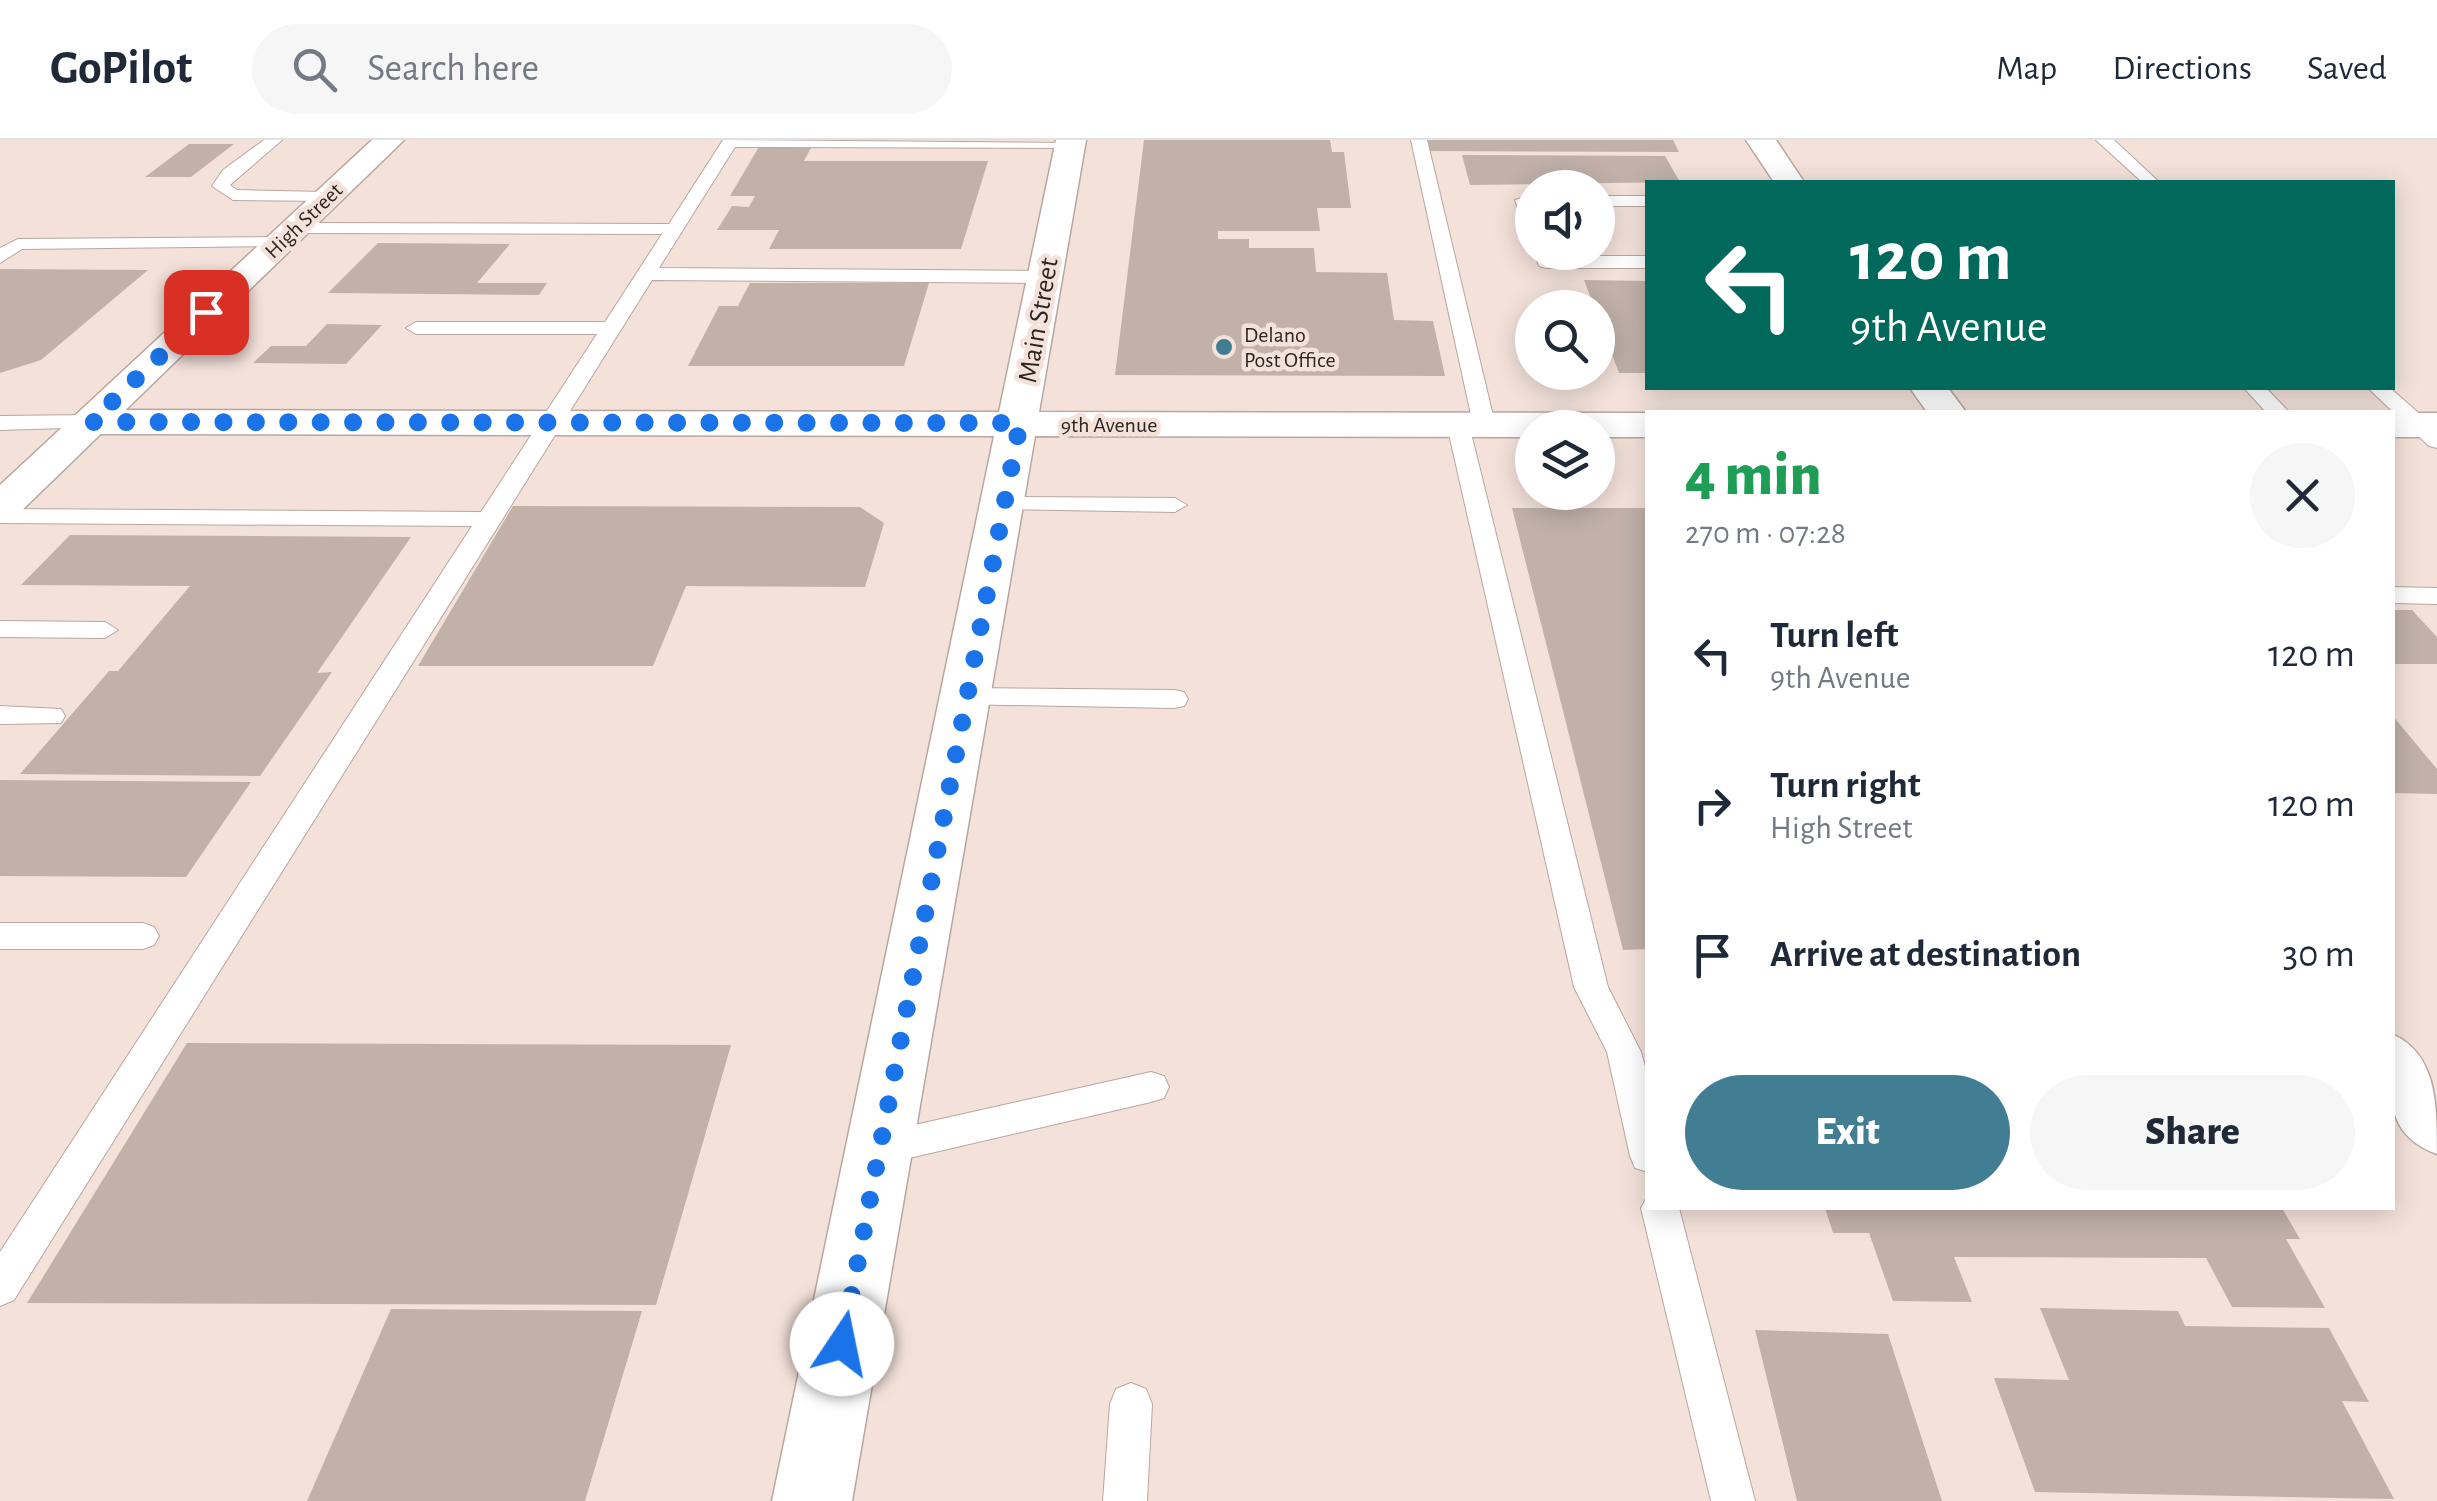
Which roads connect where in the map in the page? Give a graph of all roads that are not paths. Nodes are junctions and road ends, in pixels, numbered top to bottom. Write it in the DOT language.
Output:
graph roads {
  1 [pos="274,140"];
  2 [pos="389,140"];
  3 [pos="1418,140"];
  4 [pos="1760,140"];
  5 [pos="2104,140"];
  6 [pos="730,141"];
  7 [pos="1070,142"];
  8 [pos="1789,180"];
  9 [pos="2149,180"];
  10 [pos="326,197"];
  11 [pos="1615,200"];
  12 [pos="1645,200"];
  13 [pos="673,229"];
  14 [pos="287,235"];
  15 [pos="0,257"];
  16 [pos="1615,262"];
  17 [pos="1645,262"];
  18 [pos="647,274"];
  19 [pos="1044,277"];
  20 [pos="416,328"];
  21 [pos="612,328"];
  22 [pos="2257,390"];
  23 [pos="2380,390"];
  24 [pos="2276,410"];
  25 [pos="91,422"];
  26 [pos="0,423"];
  27 [pos="1020,423"];
  28 [pos="550,424"];
  29 [pos="1471,424"];
  30 [pos="1645,425"];
  31 [pos="2422,429"];
  32 [pos="1004,504"];
  33 [pos="1176,505"];
  34 [pos="0,508"];
  35 [pos="0,516"];
  36 [pos="490,519"];
  37 [pos="2395,571"];
  38 [pos="2416,595"];
  39 [pos="0,630"];
  40 [pos="105,630"];
  41 [pos="966,697"];
  42 [pos="1174,699"];
  43 [pos="0,715"];
  44 [pos="51,716"];
  45 [pos="0,936"];
  46 [pos="143,936"];
  47 [pos="2395,1064"];
  48 [pos="1151,1087"];
  49 [pos="2437,1125"];
  50 [pos="1645,1143"];
  51 [pos="878,1149"];
  52 [pos="1660,1210"];
  53 [pos="0,1287"];
  54 [pos="1132,1404"];
  55 [pos="812,1501"];
  56 [pos="1124,1501"];
  57 [pos="1732,1501"];
  1 -- 10 [label="lane"];
  2 -- 10 [label="street, High Street"];
  3 -- 29 [label="lane"];
  4 -- 8 [label="street"];
  5 -- 9 [label="lane"];
  6 -- 7 [label="lane"];
  6 -- 13 [label="lane"];
  7 -- 19 [label="street, Main Street"];
  10 -- 14 [label="street, High Street"];
  11 -- 12 [label="lane"];
  13 -- 14 [label="lane"];
  13 -- 18 [label="lane"];
  14 -- 15 [label="lane"];
  14 -- 25 [label="street, High Street"];
  16 -- 17 [label="lane"];
  18 -- 19 [label="lane"];
  18 -- 21 [label="lane"];
  19 -- 27 [label="street, Main Street"];
  20 -- 21 [label="lane"];
  21 -- 28 [label="lane"];
  22 -- 24 [label="lane"];
  23 -- 31 [label="lane"];
  25 -- 26 [label="lane"];
  25 -- 28 [label="street, 9th Avenue"];
  25 -- 34 [label="street, High Street"];
  27 -- 28 [label="street, 9th Avenue"];
  27 -- 29 [label="street, 9th Avenue"];
  27 -- 32 [label="street, Main Street"];
  28 -- 36 [label="lane"];
  29 -- 30 [label="street, 9th Avenue"];
  29 -- 50 [label="lane"];
  32 -- 33 [label="lane"];
  32 -- 41 [label="street, Main Street"];
  35 -- 36 [label="lane"];
  36 -- 53 [label="lane"];
  37 -- 38 [label="lane"];
  39 -- 40 [label="lane"];
  41 -- 42 [label="lane"];
  41 -- 51 [label="street, Main Street"];
  43 -- 44 [label="lane"];
  45 -- 46 [label="lane"];
  47 -- 49 [label="street"];
  48 -- 51 [label="lane"];
  51 -- 55 [label="street, Main Street"];
  52 -- 57 [label="lane"];
  54 -- 56 [label="lane"];
}
